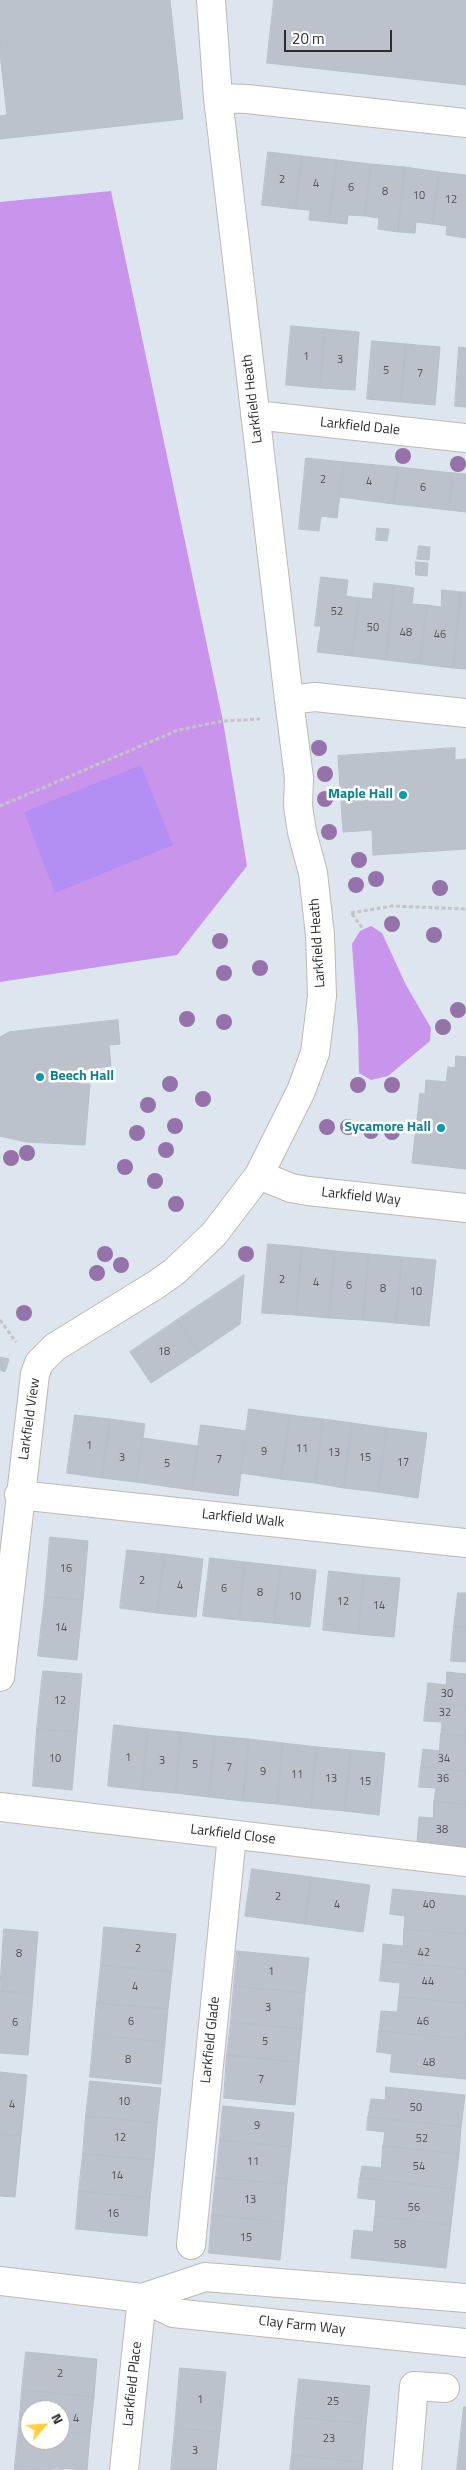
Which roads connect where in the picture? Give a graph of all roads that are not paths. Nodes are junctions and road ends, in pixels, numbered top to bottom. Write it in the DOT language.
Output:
graph roads {
  1 [pos="211,0"];
  2 [pos="218,98"];
  3 [pos="466,123"];
  4 [pos="255,415"];
  5 [pos="466,438"];
  6 [pos="289,700"];
  7 [pos="466,712"];
  8 [pos="259,1175"];
  9 [pos="466,1208"];
  10 [pos="20,1495"];
  11 [pos="466,1543"];
  12 [pos="0,1677"];
  13 [pos="0,1807"];
  14 [pos="232,1835"];
  15 [pos="466,1862"];
  16 [pos="191,2245"];
  17 [pos="0,2281"];
  18 [pos="142,2298"];
  19 [pos="466,2298"];
  20 [pos="466,2343"];
  21 [pos="445,2388"];
  22 [pos="124,2470"];
  23 [pos="407,2470"];
  1 -- 2 [label="street, Larkfield Heath"];
  2 -- 3 [label="street"];
  2 -- 4 [label="street, Larkfield Heath"];
  4 -- 5 [label="street, Larkfield Dale"];
  4 -- 6 [label="street, Larkfield Heath"];
  6 -- 7 [label="street"];
  6 -- 8 [label="street, Larkfield Heath"];
  8 -- 9 [label="street, Larkfield Way"];
  8 -- 10 [label="street, Larkfield View"];
  10 -- 11 [label="street, Larkfield Walk"];
  10 -- 12 [label="street, Larkfield View"];
  13 -- 14 [label="street, Larkfield Close"];
  14 -- 15 [label="street, Larkfield Close"];
  14 -- 16 [label="street, Larkfield Glade"];
  17 -- 18 [label="street, Clay Farm Way"];
  18 -- 19 [label="street, Clay Farm Way"];
  18 -- 20 [label="street, Clay Farm Way"];
  18 -- 22 [label="street, Larkfield Place"];
  21 -- 23 [label="street"];
}
